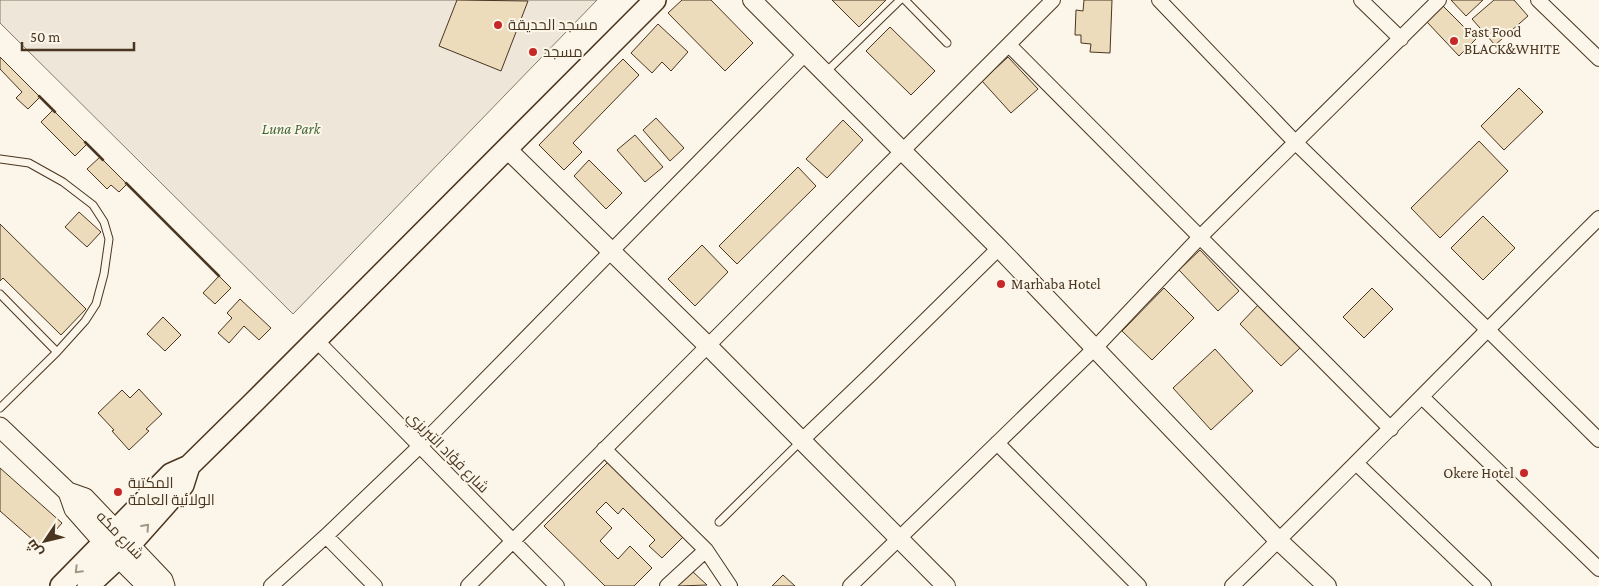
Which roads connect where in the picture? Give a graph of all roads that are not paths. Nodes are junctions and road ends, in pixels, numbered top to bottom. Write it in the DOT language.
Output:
graph roads {
  1 [pos="656,0"];
  2 [pos="752,0"];
  3 [pos="900,0"];
  4 [pos="905,0"];
  5 [pos="1053,0"];
  6 [pos="1159,0"];
  7 [pos="1361,0"];
  8 [pos="1438,0"];
  9 [pos="1538,0"];
  10 [pos="1401,39"];
  11 [pos="947,43"];
  12 [pos="1009,45"];
  13 [pos="806,53"];
  14 [pos="1599,59"];
  15 [pos="825,73"];
  16 [pos="1296,142"];
  17 [pos="507,149"];
  18 [pos="904,151"];
  19 [pos="0,159"];
  20 [pos="1599,218"];
  21 [pos="1200,237"];
  22 [pos="999,248"];
  23 [pos="612,252"];
  24 [pos="0,294"];
  25 [pos="1487,329"];
  26 [pos="316,340"];
  27 [pos="708,346"];
  28 [pos="1095,348"];
  29 [pos="57,352"];
  30 [pos="1422,397"];
  31 [pos="0,408"];
  32 [pos="0,426"];
  33 [pos="1391,428"];
  34 [pos="1599,440"];
  35 [pos="801,441"];
  36 [pos="997,443"];
  37 [pos="420,446"];
  38 [pos="604,449"];
  39 [pos="1356,463"];
  40 [pos="718,522"];
  41 [pos="326,536"];
  42 [pos="899,539"];
  43 [pos="513,541"];
  44 [pos="1279,541"];
  45 [pos="117,544"];
  46 [pos="706,550"];
  47 [pos="1599,569"];
  48 [pos="61,586"];
  49 [pos="88,586"];
  50 [pos="147,586"];
  51 [pos="165,586"];
  52 [pos="271,586"];
  53 [pos="375,586"];
  54 [pos="468,586"];
  55 [pos="556,586"];
  56 [pos="667,586"];
  57 [pos="730,586"];
  58 [pos="850,586"];
  59 [pos="946,586"];
  60 [pos="1139,586"];
  61 [pos="1232,586"];
  62 [pos="1327,586"];
  63 [pos="1484,586"];
  1 -- 17 [label="main road"];
  2 -- 13 [label="street"];
  3 -- 15 [label="lane"];
  4 -- 11 [label="lane"];
  5 -- 12 [label="street"];
  6 -- 16 [label="street"];
  7 -- 10 [label="street"];
  8 -- 10 [label="street"];
  9 -- 14 [label="street"];
  10 -- 16 [label="street"];
  12 -- 18 [label="street"];
  12 -- 21 [label="street"];
  13 -- 15 [label="street"];
  13 -- 23 [label="street"];
  15 -- 18 [label="street"];
  16 -- 21 [label="street"];
  16 -- 25 [label="street"];
  17 -- 23 [label="street"];
  17 -- 26 [label="main road"];
  18 -- 22 [label="street"];
  18 -- 27 [label="street"];
  19 -- 29 [label="lane"];
  20 -- 25 [label="street"];
  21 -- 28 [label="street"];
  21 -- 33 [label="street"];
  22 -- 28 [label="street"];
  22 -- 35 [label="street"];
  23 -- 27 [label="street"];
  23 -- 37 [label="street"];
  24 -- 29 [label="lane"];
  25 -- 30 [label="street"];
  25 -- 34 [label="street"];
  26 -- 37 [label="street, شارع فؤاد التبريزي"];
  26 -- 45 [label="main road"];
  27 -- 35 [label="street"];
  27 -- 38 [label="street"];
  28 -- 36 [label="street"];
  28 -- 44 [label="street"];
  29 -- 31 [label="lane"];
  30 -- 33 [label="street"];
  30 -- 47 [label="street"];
  32 -- 45 [label="main road, شارع مكه"];
  33 -- 39 [label="street"];
  35 -- 40 [label="lane"];
  35 -- 42 [label="street"];
  36 -- 42 [label="street"];
  36 -- 60 [label="street"];
  37 -- 41 [label="street"];
  37 -- 43 [label="street, شارع فؤاد التبريزي"];
  38 -- 43 [label="street"];
  38 -- 46 [label="street"];
  39 -- 44 [label="street"];
  39 -- 63 [label="street"];
  41 -- 52 [label="street"];
  41 -- 53 [label="street"];
  42 -- 58 [label="street"];
  42 -- 59 [label="street"];
  43 -- 54 [label="street"];
  43 -- 55 [label="street, شارع فؤاد التبريزي"];
  44 -- 61 [label="street"];
  44 -- 62 [label="street"];
  45 -- 48 [label="main road, one-way"];
  45 -- 49 [label="main road"];
  45 -- 50 [label="main road, شارع مكه"];
  45 -- 51 [label="main road, شارع مكه"];
  46 -- 56 [label="street"];
  46 -- 57 [label="street"];
}
